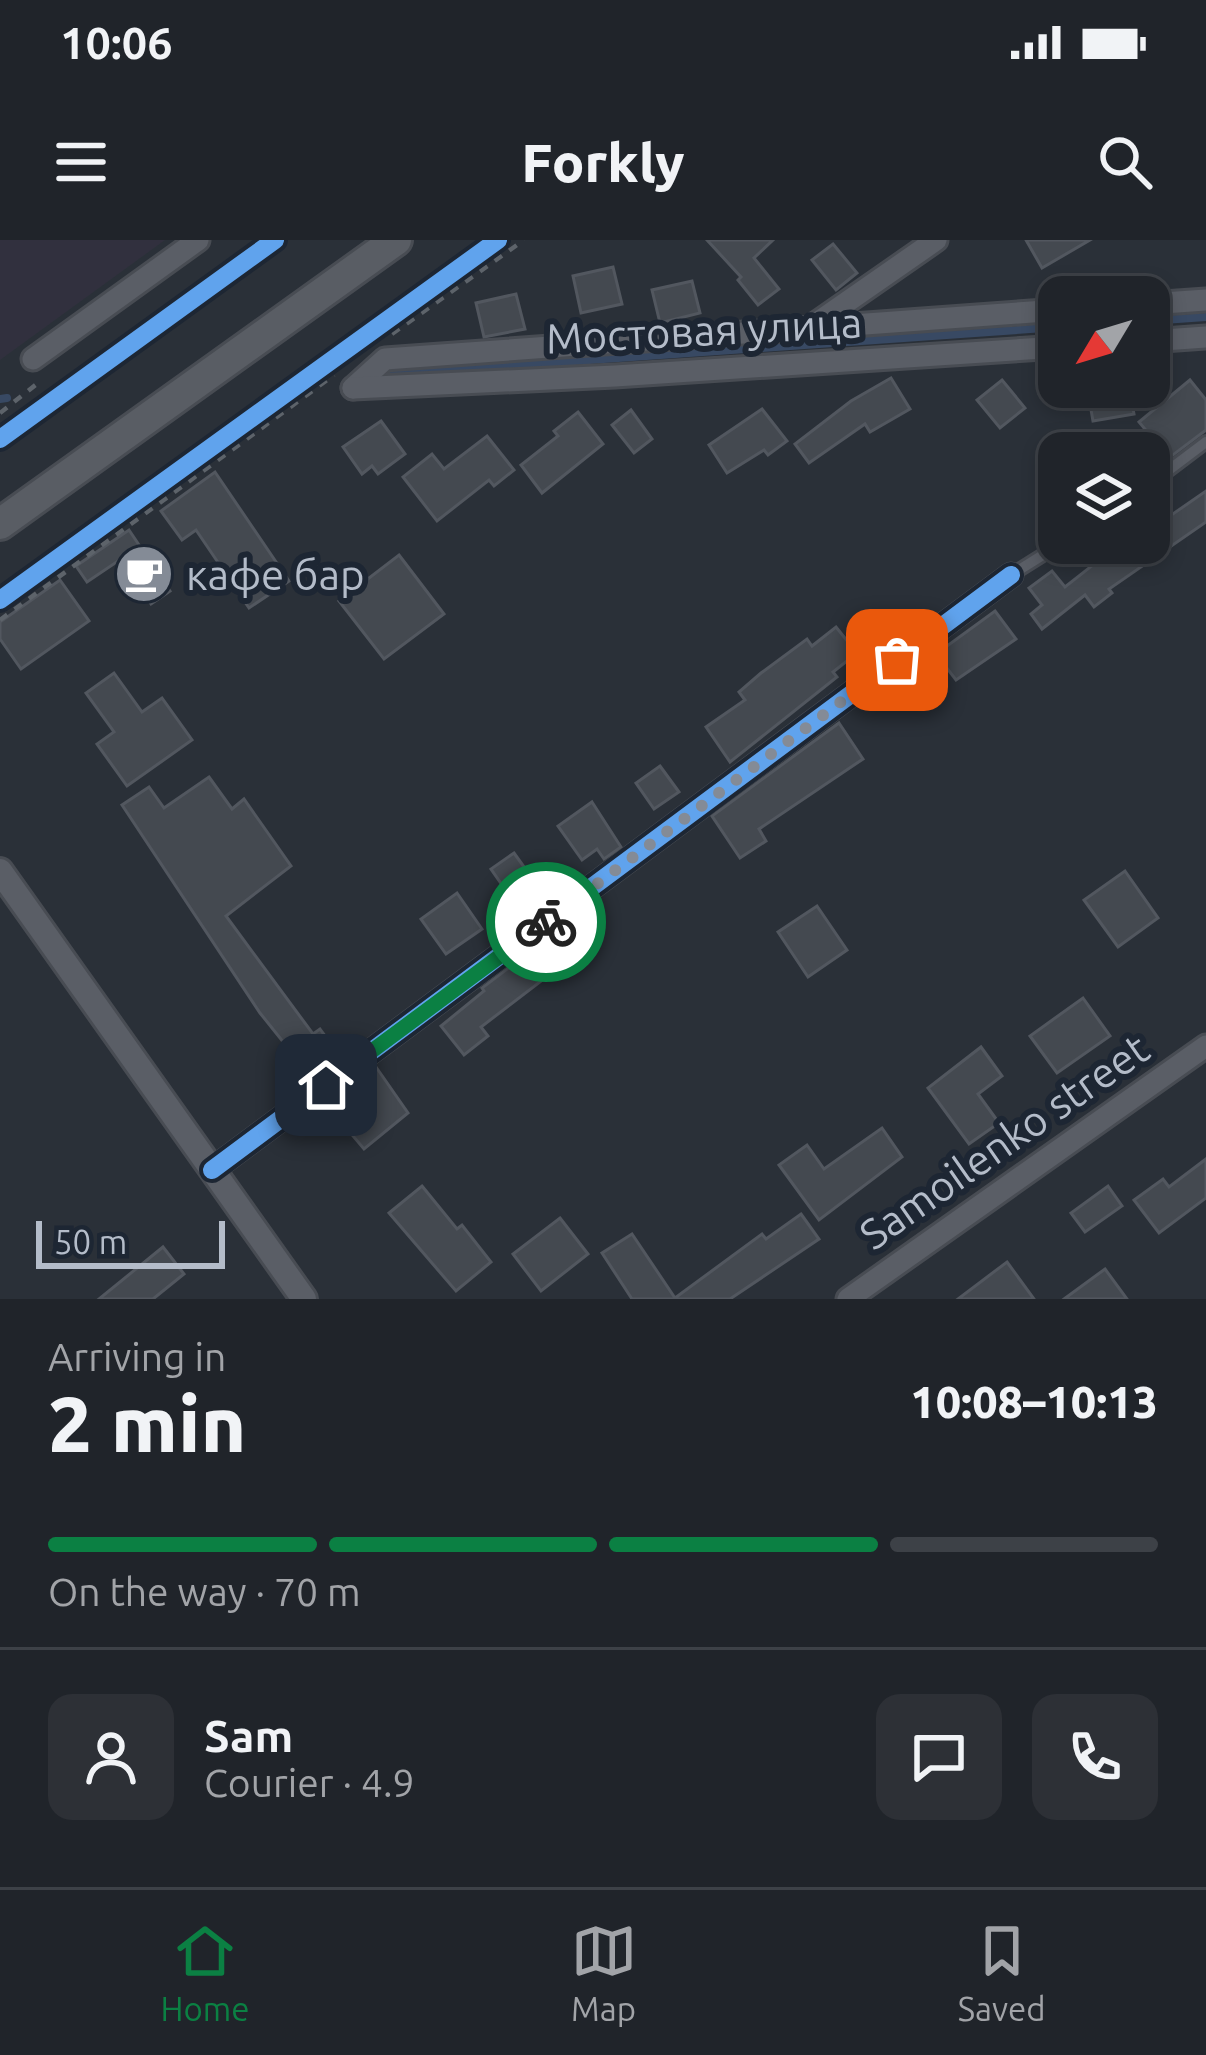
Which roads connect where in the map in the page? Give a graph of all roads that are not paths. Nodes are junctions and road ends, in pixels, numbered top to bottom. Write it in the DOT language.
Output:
graph roads {
  1 [pos="198,240"];
  2 [pos="396,240"];
  3 [pos="936,240"];
  4 [pos="1206,300"];
  5 [pos="1170,303"];
  6 [pos="1038,311"];
  7 [pos="810,327"];
  8 [pos="1206,337"];
  9 [pos="1170,340"];
  10 [pos="1038,348"];
  11 [pos="33,359"];
  12 [pos="1206,442"];
  13 [pos="1170,469"];
  14 [pos="2,520"];
  15 [pos="1038,558"];
  16 [pos="1011,574"];
  17 [pos="0,871"];
  18 [pos="1206,1046"];
  19 [pos="212,1170"];
  20 [pos="304,1299"];
  21 [pos="848,1299"];
  1 -- 11 [label="street"];
  2 -- 14 [label="main road"];
  3 -- 7 [label="street"];
  4 -- 5 [label="street"];
  6 -- 7 [label="street"];
  7 -- 10 [label="street, Мостовая улица"];
  8 -- 9 [label="street"];
  12 -- 13 [label="lane"];
  15 -- 16 [label="lane"];
  16 -- 19 [label="street"];
  17 -- 19 [label="street"];
  18 -- 21 [label="street, Samoilenko street"];
  19 -- 20 [label="street"];
}
